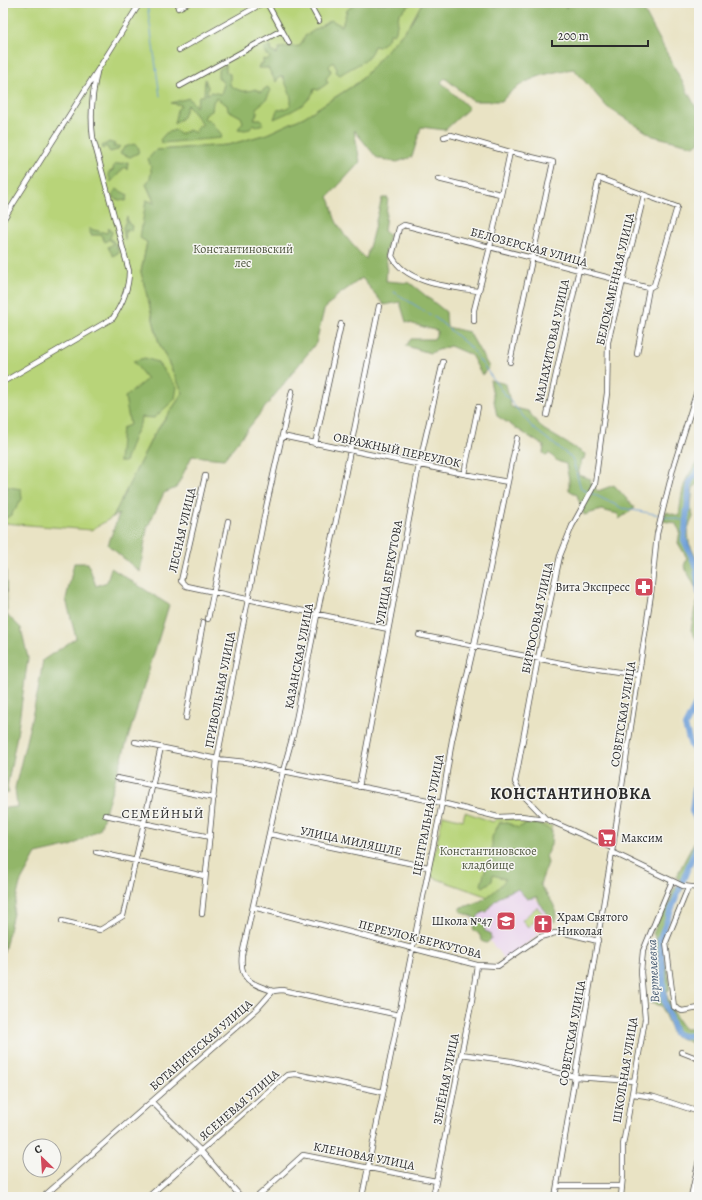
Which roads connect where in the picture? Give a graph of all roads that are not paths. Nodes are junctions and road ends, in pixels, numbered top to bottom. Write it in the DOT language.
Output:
graph roads {
  1 [pos="140,3"];
  2 [pos="188,3"];
  3 [pos="263,3"];
  4 [pos="267,3"];
  5 [pos="309,3"];
  6 [pos="178,8"];
  7 [pos="319,21"];
  8 [pos="282,30"];
  9 [pos="289,42"];
  10 [pos="179,50"];
  11 [pos="97,72"];
  12 [pos="180,86"];
  13 [pos="444,137"];
  14 [pos="510,152"];
  15 [pos="438,180"];
  16 [pos="500,194"];
  17 [pos="644,195"];
  18 [pos="3,220"];
  19 [pos="490,247"];
  20 [pos="533,259"];
  21 [pos="578,270"];
  22 [pos="623,282"];
  23 [pos="649,288"];
  24 [pos="479,291"];
  25 [pos="379,306"];
  26 [pos="474,321"];
  27 [pos="341,324"];
  28 [pos="637,354"];
  29 [pos="699,354"];
  30 [pos="443,362"];
  31 [pos="510,362"];
  32 [pos="3,382"];
  33 [pos="292,391"];
  34 [pos="607,393"];
  35 [pos="478,407"];
  36 [pos="547,415"];
  37 [pos="282,436"];
  38 [pos="517,438"];
  39 [pos="315,444"];
  40 [pos="350,450"];
  41 [pos="418,465"];
  42 [pos="464,474"];
  43 [pos="205,476"];
  44 [pos="508,482"];
  45 [pos="228,520"];
  46 [pos="214,592"];
  47 [pos="249,599"];
  48 [pos="318,614"];
  49 [pos="208,619"];
  50 [pos="203,622"];
  51 [pos="388,629"];
  52 [pos="419,635"];
  53 [pos="474,645"];
  54 [pos="538,658"];
  55 [pos="639,675"];
  56 [pos="186,718"];
  57 [pos="135,742"];
  58 [pos="161,747"];
  59 [pos="217,758"];
  60 [pos="283,772"];
  61 [pos="116,778"];
  62 [pos="151,784"];
  63 [pos="358,787"];
  64 [pos="214,798"];
  65 [pos="442,803"];
  66 [pos="105,815"];
  67 [pos="546,819"];
  68 [pos="143,822"];
  69 [pos="269,834"];
  70 [pos="210,837"];
  71 [pos="612,850"];
  72 [pos="96,852"];
  73 [pos="135,860"];
  74 [pos="428,867"];
  75 [pos="204,876"];
  76 [pos="672,881"];
  77 [pos="688,888"];
  78 [pos="699,888"];
  79 [pos="253,907"];
  80 [pos="202,914"];
  81 [pos="62,921"];
  82 [pos="598,941"];
  83 [pos="411,948"];
  84 [pos="477,965"];
  85 [pos="273,991"];
  86 [pos="699,1008"];
  87 [pos="398,1015"];
  88 [pos="681,1052"];
  89 [pos="461,1054"];
  90 [pos="699,1059"];
  91 [pos="575,1077"];
  92 [pos="634,1081"];
  93 [pos="383,1092"];
  94 [pos="633,1094"];
  95 [pos="152,1102"];
  96 [pos="699,1112"];
  97 [pos="201,1151"];
  98 [pos="699,1160"];
  99 [pos="368,1167"];
  100 [pos="436,1181"];
  101 [pos="557,1186"];
  102 [pos="622,1186"];
  103 [pos="43,1197"];
  104 [pos="148,1197"];
  105 [pos="241,1197"];
  106 [pos="256,1197"];
  107 [pos="362,1197"];
  108 [pos="433,1197"];
  109 [pos="555,1197"];
  110 [pos="621,1197"];
  111 [pos="691,1197"];
  1 -- 11 [label="street"];
  2 -- 6 [label="street"];
  3 -- 10 [label="street"];
  4 -- 8 [label="street"];
  5 -- 7 [label="street"];
  8 -- 9 [label="street"];
  8 -- 12 [label="street"];
  11 -- 18 [label="street"];
  11 -- 32 [label="street"];
  13 -- 14 [label="street"];
  14 -- 16 [label="street"];
  14 -- 20 [label="street"];
  15 -- 16 [label="street"];
  16 -- 19 [label="street"];
  17 -- 21 [label="street, МАЛАХИТОВАЯ УЛИЦА"];
  17 -- 22 [label="street, БЕЛОКАМЕННАЯ УЛИЦА"];
  17 -- 23 [label="street"];
  19 -- 20 [label="street, БЕЛОЗЕРСКАЯ УЛИЦА"];
  19 -- 24 [label="street"];
  19 -- 24 [label="street, БЕЛОЗЕРСКАЯ УЛИЦА"];
  20 -- 21 [label="street, БЕЛОЗЕРСКАЯ УЛИЦА"];
  20 -- 31 [label="street"];
  21 -- 22 [label="street, БЕЛОЗЕРСКАЯ УЛИЦА"];
  21 -- 36 [label="street, МАЛАХИТОВАЯ УЛИЦА"];
  22 -- 23 [label="street, БЕЛОЗЕРСКАЯ УЛИЦА"];
  22 -- 34 [label="street, БЕЛОКАМЕННАЯ УЛИЦА"];
  23 -- 28 [label="street"];
  24 -- 26 [label="street"];
  25 -- 40 [label="street, КАЗАНСКАЯ УЛИЦА"];
  27 -- 39 [label="street"];
  29 -- 55 [label="street, СОВЕТСКАЯ УЛИЦА"];
  30 -- 41 [label="street, УЛИЦА БЕРКУТОВА"];
  33 -- 37 [label="street, ПРИВОЛЬНАЯ УЛИЦА"];
  34 -- 54 [label="street, БИРЮСОВАЯ УЛИЦА"];
  35 -- 42 [label="street"];
  37 -- 39 [label="street, ОВРАЖНЫЙ ПЕРЕУЛОК"];
  37 -- 47 [label="street, ПРИВОЛЬНАЯ УЛИЦА"];
  38 -- 44 [label="street, ЦЕНТРАЛЬНАЯ УЛИЦА"];
  39 -- 40 [label="street, ОВРАЖНЫЙ ПЕРЕУЛОК"];
  40 -- 41 [label="street, ОВРАЖНЫЙ ПЕРЕУЛОК"];
  40 -- 48 [label="street, КАЗАНСКАЯ УЛИЦА"];
  41 -- 42 [label="street, ОВРАЖНЫЙ ПЕРЕУЛОК"];
  41 -- 51 [label="street, УЛИЦА БЕРКУТОВА"];
  42 -- 44 [label="street, ОВРАЖНЫЙ ПЕРЕУЛОК"];
  43 -- 46 [label="street, ЛЕСНАЯ УЛИЦА"];
  44 -- 53 [label="street, ЦЕНТРАЛЬНАЯ УЛИЦА"];
  45 -- 46 [label="street"];
  46 -- 47 [label="street"];
  46 -- 49 [label="street"];
  47 -- 48 [label="street"];
  47 -- 59 [label="street, ПРИВОЛЬНАЯ УЛИЦА"];
  48 -- 51 [label="street"];
  48 -- 60 [label="street, КАЗАНСКАЯ УЛИЦА"];
  50 -- 56 [label="street"];
  51 -- 63 [label="street, УЛИЦА БЕРКУТОВА"];
  52 -- 53 [label="street"];
  53 -- 54 [label="street"];
  53 -- 65 [label="street, ЦЕНТРАЛЬНАЯ УЛИЦА"];
  54 -- 55 [label="street"];
  54 -- 67 [label="street, БИРЮСОВАЯ УЛИЦА"];
  55 -- 71 [label="street, СОВЕТСКАЯ УЛИЦА"];
  57 -- 58 [label="street"];
  58 -- 59 [label="street"];
  58 -- 62 [label="street"];
  59 -- 60 [label="street, ПРИВОЛЬНАЯ УЛИЦА"];
  59 -- 64 [label="street"];
  60 -- 63 [label="street, ПРИВОЛЬНАЯ УЛИЦА"];
  60 -- 69 [label="street, КАЗАНСКАЯ УЛИЦА"];
  61 -- 62 [label="street"];
  62 -- 64 [label="street"];
  62 -- 68 [label="street"];
  63 -- 65 [label="street, ПРИВОЛЬНАЯ УЛИЦА"];
  64 -- 70 [label="street"];
  65 -- 67 [label="street, ПРИВОЛЬНАЯ УЛИЦА"];
  65 -- 74 [label="street, ЦЕНТРАЛЬНАЯ УЛИЦА"];
  66 -- 68 [label="street"];
  67 -- 71 [label="street"];
  68 -- 70 [label="street"];
  68 -- 73 [label="street"];
  69 -- 74 [label="street, УЛИЦА МИЛЯШЛЕ"];
  69 -- 79 [label="street, КАЗАНСКАЯ УЛИЦА"];
  70 -- 75 [label="street"];
  71 -- 76 [label="street"];
  71 -- 82 [label="street, СОВЕТСКАЯ УЛИЦА"];
  72 -- 73 [label="street"];
  73 -- 75 [label="street"];
  73 -- 81 [label="street"];
  74 -- 83 [label="street, ЦЕНТРАЛЬНАЯ УЛИЦА"];
  75 -- 80 [label="street"];
  76 -- 77 [label="street"];
  76 -- 92 [label="street, ШКОЛЬНАЯ УЛИЦА"];
  77 -- 78 [label="street"];
  77 -- 86 [label="street"];
  79 -- 83 [label="street, ПЕРЕУЛОК БЕРКУТОВА"];
  79 -- 85 [label="street, КАЗАНСКАЯ УЛИЦА"];
  82 -- 84 [label="street, ПЕРЕУЛОК БЕРКУТОВА"];
  82 -- 91 [label="street, СОВЕТСКАЯ УЛИЦА"];
  83 -- 84 [label="street, ПЕРЕУЛОК БЕРКУТОВА"];
  83 -- 87 [label="street, ЦЕНТРАЛЬНАЯ УЛИЦА"];
  84 -- 89 [label="street, ЗЕЛЁНАЯ УЛИЦА"];
  85 -- 87 [label="street"];
  85 -- 95 [label="street, БОТАНИЧЕСКАЯ УЛИЦА"];
  87 -- 93 [label="street, ЦЕНТРАЛЬНАЯ УЛИЦА"];
  88 -- 90 [label="street"];
  89 -- 91 [label="street"];
  89 -- 100 [label="street, ЗЕЛЁНАЯ УЛИЦА"];
  91 -- 92 [label="street"];
  91 -- 101 [label="street, СОВЕТСКАЯ УЛИЦА"];
  92 -- 94 [label="street, ШКОЛЬНАЯ УЛИЦА"];
  93 -- 97 [label="street, ЯСЕНЕВАЯ УЛИЦА"];
  93 -- 99 [label="street, ЦЕНТРАЛЬНАЯ УЛИЦА"];
  94 -- 96 [label="street"];
  94 -- 102 [label="street, ШКОЛЬНАЯ УЛИЦА"];
  95 -- 97 [label="street"];
  95 -- 103 [label="street, БОТАНИЧЕСКАЯ УЛИЦА"];
  97 -- 104 [label="street, ЯСЕНЕВАЯ УЛИЦА"];
  97 -- 105 [label="street"];
  98 -- 111 [label="street"];
  99 -- 100 [label="street, КЛЕНОВАЯ УЛИЦА"];
  99 -- 106 [label="street, КЛЕНОВАЯ УЛИЦА"];
  99 -- 107 [label="street, ЦЕНТРАЛЬНАЯ УЛИЦА"];
  100 -- 108 [label="street, ЗЕЛЁНАЯ УЛИЦА"];
  101 -- 102 [label="street"];
  101 -- 109 [label="street, СОВЕТСКАЯ УЛИЦА"];
  102 -- 110 [label="street, ШКОЛЬНАЯ УЛИЦА"];
}
